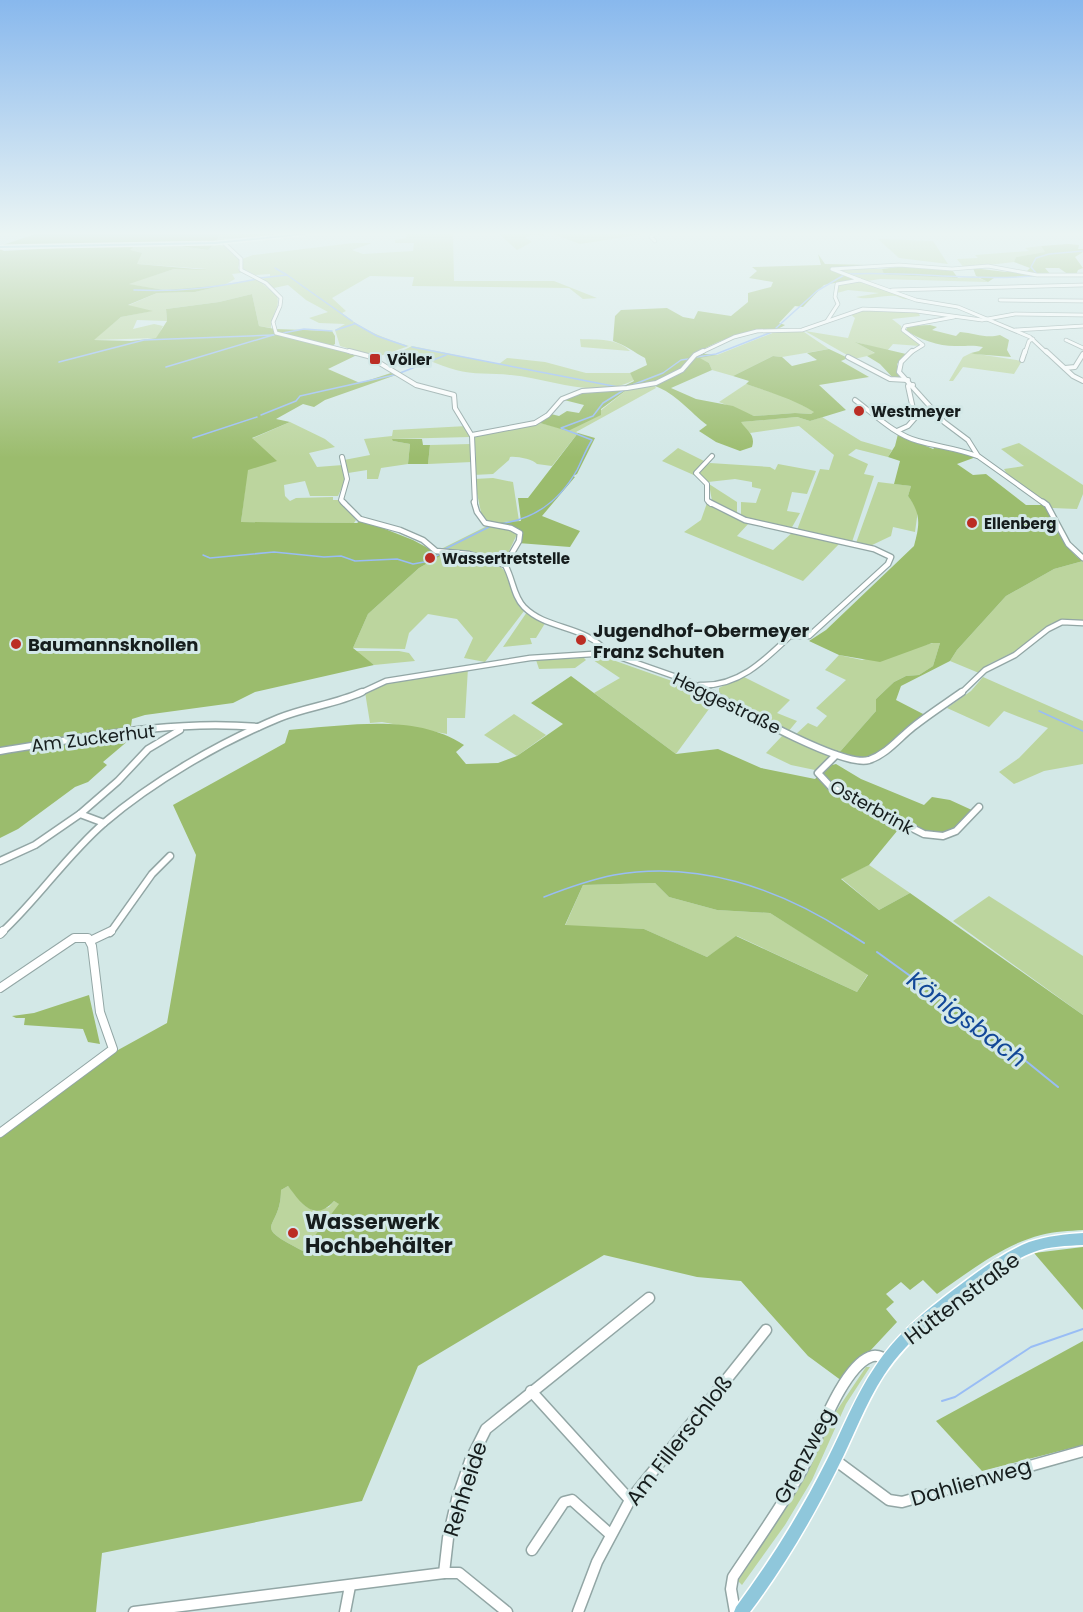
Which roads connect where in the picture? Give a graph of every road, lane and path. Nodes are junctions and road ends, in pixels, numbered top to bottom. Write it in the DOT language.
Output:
graph roads {
  1 [pos="280,307"];
  2 [pos="836,307"];
  3 [pos="958,307"];
  4 [pos="1083,315"];
  5 [pos="954,317"];
  6 [pos="986,320"];
  7 [pos="827,322"];
  8 [pos="1083,326"];
  9 [pos="1014,330"];
  10 [pos="1033,339"];
  11 [pos="1066,340"];
  12 [pos="1083,341"];
  13 [pos="1072,344"];
  14 [pos="1083,348"];
  15 [pos="1083,354"];
  16 [pos="848,357"];
  17 [pos="1022,360"];
  18 [pos="1065,368"];
  19 [pos="908,380"];
  20 [pos="1083,381"];
  21 [pos="913,385"];
  22 [pos="855,400"];
  23 [pos="897,431"];
  24 [pos="472,435"];
  25 [pos="712,456"];
  26 [pos="978,456"];
  27 [pos="342,458"];
  28 [pos="1083,558"];
  29 [pos="505,565"];
  30 [pos="1083,623"];
  31 [pos="608,653"];
  32 [pos="696,685"];
  33 [pos="716,687"];
  34 [pos="717,695"];
  35 [pos="259,727"];
  36 [pos="182,728"];
  37 [pos="0,751"];
  38 [pos="836,755"];
  39 [pos="979,807"];
  40 [pos="80,814"];
  41 [pos="104,823"];
  42 [pos="170,856"];
  43 [pos="0,861"];
  44 [pos="0,934"];
  45 [pos="90,941"];
  46 [pos="0,988"];
  47 [pos="0,1133"];
  48 [pos="1083,1239"];
  49 [pos="649,1298"];
  50 [pos="766,1330"];
  51 [pos="887,1360"];
  52 [pos="531,1391"];
  53 [pos="1083,1451"];
  54 [pos="835,1460"];
  55 [pos="630,1500"];
  56 [pos="610,1534"];
  57 [pos="532,1550"];
  58 [pos="444,1573"];
  59 [pos="350,1586"];
  60 [pos="134,1612"];
  61 [pos="345,1612"];
  62 [pos="507,1612"];
  63 [pos="578,1612"];
  64 [pos="735,1612"];
  65 [pos="741,1612"];
  1 -- 24 [label="street"];
  2 -- 7 [label="street"];
  3 -- 6 [label="street"];
  4 -- 6 [label="street"];
  5 -- 6 [label="street"];
  5 -- 7 [label="street"];
  5 -- 19 [label="street"];
  6 -- 9 [label="street"];
  7 -- 24 [label="street"];
  8 -- 9 [label="street"];
  9 -- 10 [label="street"];
  10 -- 17 [label="street"];
  10 -- 18 [label="street"];
  11 -- 13 [label="street"];
  12 -- 13 [label="street"];
  13 -- 14 [label="street"];
  15 -- 18 [label="street"];
  16 -- 19 [label="street"];
  18 -- 20 [label="street"];
  19 -- 21 [label="street"];
  21 -- 23 [label="street"];
  21 -- 26 [label="street"];
  22 -- 23 [label="street"];
  23 -- 26 [label="street"];
  24 -- 29 [label="street"];
  25 -- 33 [label="street"];
  26 -- 28 [label="street"];
  27 -- 29 [label="street"];
  29 -- 31 [label="street"];
  30 -- 38 [label="street, Heggestraße"];
  31 -- 32 [label="street, Heggestraße"];
  31 -- 35 [label="street, Heggestraße"];
  32 -- 33 [label="street"];
  32 -- 34 [label="street, Heggestraße"];
  33 -- 34 [label="street"];
  34 -- 38 [label="street, Heggestraße"];
  35 -- 36 [label="street, Am Zuckerhut"];
  35 -- 41 [label="street, Heggestraße"];
  36 -- 37 [label="street, Am Zuckerhut"];
  36 -- 40 [label="street"];
  38 -- 39 [label="street, Osterbrink"];
  40 -- 41 [label="street"];
  40 -- 43 [label="street"];
  41 -- 44 [label="street, Heggestraße"];
  42 -- 45 [label="street"];
  45 -- 46 [label="street"];
  45 -- 47 [label="street"];
  48 -- 51 [label="main road, Hüttenstraße"];
  49 -- 52 [label="street, Rehheide"];
  50 -- 55 [label="street, Am Fillerschloß"];
  51 -- 54 [label="main road, Hüttenstraße"];
  51 -- 64 [label="street, Grenzweg"];
  52 -- 55 [label="street"];
  52 -- 58 [label="street, Rehheide"];
  53 -- 54 [label="street, Dahlienweg"];
  54 -- 65 [label="main road, Hüttenstraße"];
  55 -- 56 [label="street, Am Fillerschloß"];
  56 -- 57 [label="street"];
  56 -- 63 [label="street, Am Fillerschloß"];
  58 -- 59 [label="street"];
  58 -- 62 [label="street"];
  59 -- 60 [label="street"];
  59 -- 61 [label="street"];
}
